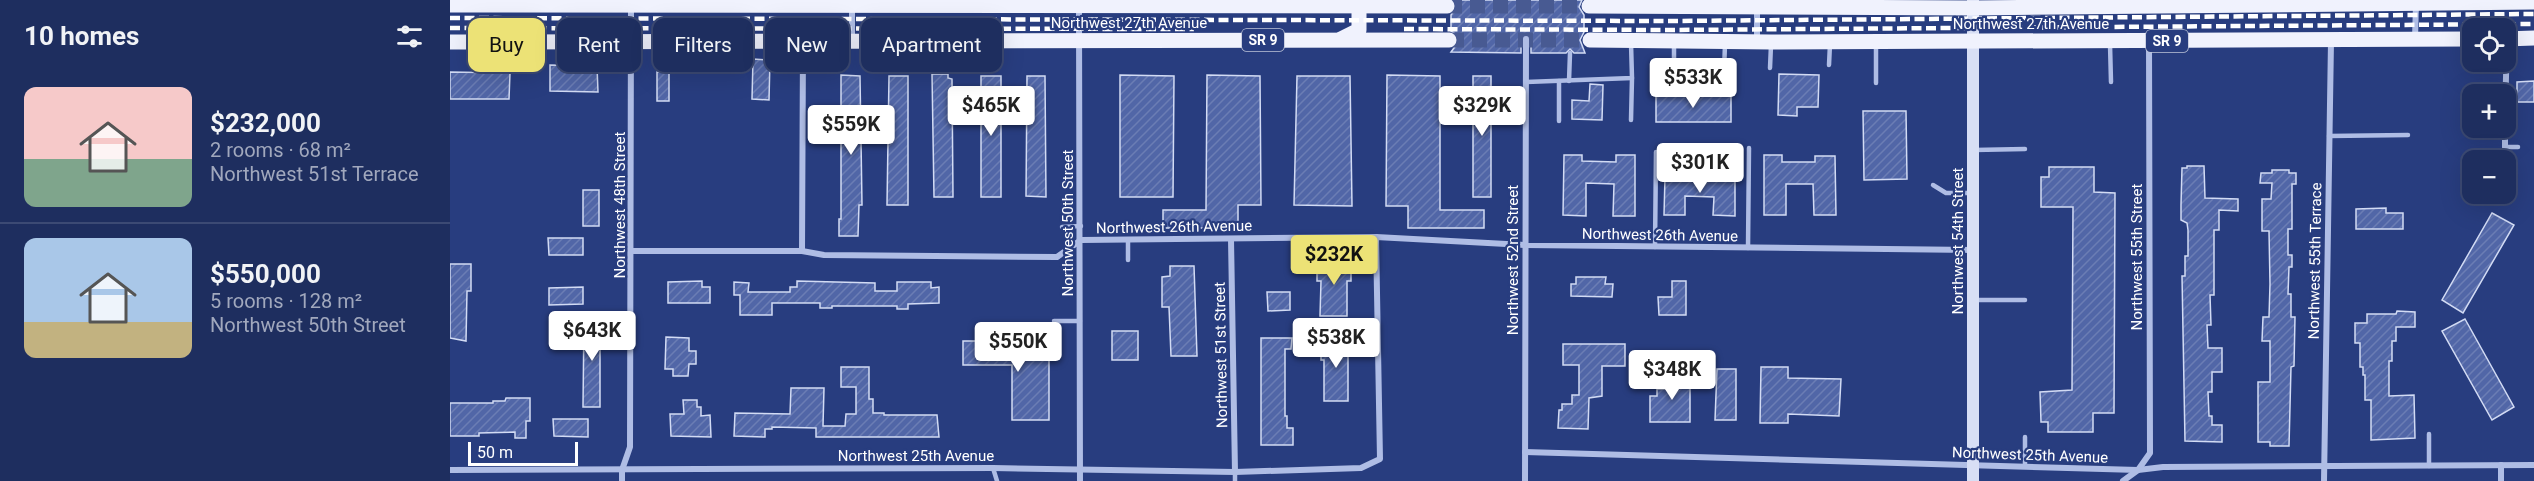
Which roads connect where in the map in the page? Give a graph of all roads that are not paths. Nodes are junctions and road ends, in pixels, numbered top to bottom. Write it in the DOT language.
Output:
graph roads {
  1 [pos="2416,1"];
  2 [pos="852,2"];
  3 [pos="2291,2"];
  4 [pos="2534,2"];
  5 [pos="510,3"];
  6 [pos="631,3"];
  7 [pos="1079,3"];
  8 [pos="1234,3"];
  9 [pos="1358,3"];
  10 [pos="2081,3"];
  11 [pos="2201,3"];
  12 [pos="454,4"];
  13 [pos="1757,4"];
  14 [pos="1973,4"];
  15 [pos="1447,6"];
  16 [pos="1589,6"];
  17 [pos="631,18"];
  18 [pos="2534,38"];
  19 [pos="1526,39"];
  20 [pos="2415,39"];
  21 [pos="2462,39"];
  22 [pos="2516,39"];
  23 [pos="1338,40"];
  24 [pos="1449,40"];
  25 [pos="1590,40"];
  26 [pos="1631,40"];
  27 [pos="2331,40"];
  28 [pos="1079,41"];
  29 [pos="1674,41"];
  30 [pos="2110,41"];
  31 [pos="2149,41"];
  32 [pos="450,42"];
  33 [pos="765,42"];
  34 [pos="852,42"];
  35 [pos="1725,42"];
  36 [pos="1764,42"];
  37 [pos="1830,42"];
  38 [pos="1876,42"];
  39 [pos="1973,42"];
  40 [pos="557,43"];
  41 [pos="641,43"];
  42 [pos="1569,53"];
  43 [pos="1829,65"];
  44 [pos="1770,68"];
  45 [pos="632,72"];
  46 [pos="803,72"];
  47 [pos="1674,72"];
  48 [pos="1724,72"];
  49 [pos="1632,78"];
  50 [pos="1526,81"];
  51 [pos="1559,81"];
  52 [pos="1569,81"];
  53 [pos="2111,82"];
  54 [pos="1876,83"];
  55 [pos="1631,120"];
  56 [pos="1559,121"];
  57 [pos="2408,135"];
  58 [pos="2329,136"];
  59 [pos="2505,138"];
  60 [pos="2505,147"];
  61 [pos="2518,147"];
  62 [pos="1749,148"];
  63 [pos="2025,149"];
  64 [pos="1973,150"];
  65 [pos="1656,152"];
  66 [pos="1933,185"];
  67 [pos="1973,193"];
  68 [pos="1081,226"];
  69 [pos="1062,227"];
  70 [pos="1376,237"];
  71 [pos="1231,238"];
  72 [pos="1081,240"];
  73 [pos="1128,240"];
  74 [pos="1525,245"];
  75 [pos="1655,247"];
  76 [pos="1748,248"];
  77 [pos="1973,250"];
  78 [pos="632,251"];
  79 [pos="802,251"];
  80 [pos="1128,260"];
  81 [pos="1973,300"];
  82 [pos="2025,300"];
  83 [pos="1054,321"];
  84 [pos="1080,321"];
  85 [pos="2429,434"];
  86 [pos="2025,437"];
  87 [pos="1525,452"];
  88 [pos="1973,465"];
  89 [pos="2501,465"];
  90 [pos="2534,465"];
  91 [pos="2025,466"];
  92 [pos="2324,466"];
  93 [pos="2429,466"];
  94 [pos="993,468"];
  95 [pos="1080,468"];
  96 [pos="450,470"];
  97 [pos="622,470"];
  98 [pos="2138,470"];
  99 [pos="1235,472"];
  100 [pos="622,481"];
  101 [pos="997,481"];
  102 [pos="1080,481"];
  103 [pos="1235,481"];
  104 [pos="1524,481"];
  105 [pos="1973,481"];
  106 [pos="2123,481"];
  107 [pos="2324,481"];
  108 [pos="2501,481"];
  1 -- 3 [label="main road, Northwest 27th Avenue"];
  1 -- 4 [label="main road, Northwest 27th Avenue"];
  1 -- 20 [label="street"];
  2 -- 6 [label="main road, Northwest 27th Avenue"];
  2 -- 7 [label="main road, Northwest 27th Avenue"];
  2 -- 34 [label="street"];
  3 -- 11 [label="main road, Northwest 27th Avenue"];
  5 -- 6 [label="main road, Northwest 27th Avenue"];
  5 -- 12 [label="main road, Northwest 27th Avenue"];
  6 -- 17 [label="street, Northwest 48th Street"];
  7 -- 8 [label="main road, Northwest 27th Avenue"];
  7 -- 28 [label="street, Northwest 50th Street"];
  8 -- 9 [label="main road, Northwest 27th Avenue"];
  9 -- 15 [label="main road, Northwest 27th Avenue"];
  9 -- 23 [label="main road"];
  10 -- 11 [label="main road, Northwest 27th Avenue"];
  10 -- 14 [label="main road, Northwest 27th Avenue"];
  13 -- 14 [label="main road, Northwest 27th Avenue"];
  13 -- 16 [label="main road, Northwest 27th Avenue"];
  13 -- 36 [label="street"];
  14 -- 39 [label="main road, Northwest 54th Street"];
  18 -- 22 [label="main road"];
  19 -- 50 [label="street, Northwest 52nd Street"];
  20 -- 21 [label="main road, Northwest 27th Avenue / SR 9"];
  20 -- 27 [label="main road, Northwest 27th Avenue / SR 9"];
  23 -- 24 [label="main road, Northwest 27th Avenue / SR 9"];
  23 -- 28 [label="main road, Northwest 27th Avenue / SR 9"];
  25 -- 26 [label="main road, Northwest 27th Avenue / SR 9"];
  26 -- 29 [label="main road, Northwest 27th Avenue / SR 9"];
  26 -- 49 [label="lane"];
  27 -- 31 [label="main road, Northwest 27th Avenue / SR 9"];
  27 -- 58 [label="street, Northwest 55th Terrace"];
  28 -- 34 [label="main road, Northwest 27th Avenue / SR 9"];
  28 -- 68 [label="street, Northwest 50th Street"];
  29 -- 35 [label="main road, Northwest 27th Avenue / SR 9"];
  29 -- 47 [label="lane"];
  30 -- 31 [label="main road, Northwest 27th Avenue / SR 9"];
  30 -- 39 [label="main road, Northwest 27th Avenue / SR 9"];
  30 -- 53 [label="lane"];
  31 -- 98 [label="street, Northwest 55th Street"];
  32 -- 40 [label="main road, Northwest 27th Avenue / SR 9"];
  33 -- 41 [label="main road, Northwest 27th Avenue / SR 9"];
  35 -- 36 [label="main road, Northwest 27th Avenue / SR 9"];
  35 -- 48 [label="lane"];
  36 -- 37 [label="main road, Northwest 27th Avenue / SR 9"];
  36 -- 44 [label="lane"];
  37 -- 38 [label="main road, Northwest 27th Avenue / SR 9"];
  37 -- 43 [label="lane"];
  38 -- 39 [label="main road, Northwest 27th Avenue / SR 9"];
  38 -- 54 [label="lane"];
  39 -- 64 [label="main road, Northwest 54th Street"];
  42 -- 52 [label="lane"];
  45 -- 78 [label="street, Northwest 48th Street"];
  46 -- 79 [label="street"];
  49 -- 52 [label="lane"];
  49 -- 55 [label="lane"];
  50 -- 51 [label="lane"];
  50 -- 74 [label="street, Northwest 52nd Street"];
  51 -- 52 [label="lane"];
  51 -- 56 [label="lane"];
  57 -- 58 [label="lane"];
  58 -- 92 [label="street, Northwest 55th Terrace"];
  59 -- 60 [label="street"];
  60 -- 61 [label="lane"];
  62 -- 76 [label="lane"];
  63 -- 64 [label="lane"];
  64 -- 67 [label="main road, Northwest 54th Street"];
  65 -- 75 [label="lane"];
  66 -- 67 [label="lane"];
  67 -- 77 [label="main road, Northwest 54th Street"];
  68 -- 69 [label="lane"];
  68 -- 72 [label="street, Northwest 50th Street"];
  70 -- 71 [label="street, Northwest 26th Avenue"];
  70 -- 74 [label="street, Northwest 26th Avenue"];
  70 -- 99 [label="street, Northwest 25th Avenue"];
  71 -- 73 [label="street, Northwest 26th Avenue"];
  71 -- 99 [label="street, Northwest 51st Street"];
  72 -- 73 [label="street, Northwest 26th Avenue"];
  72 -- 79 [label="street, Northwest 26th Avenue"];
  72 -- 84 [label="street, Northwest 50th Street"];
  73 -- 80 [label="lane"];
  74 -- 75 [label="street, Northwest 26th Avenue"];
  74 -- 87 [label="street, Northwest 52nd Street"];
  75 -- 76 [label="street, Northwest 26th Avenue"];
  76 -- 77 [label="street, Northwest 26th Avenue"];
  77 -- 81 [label="main road, Northwest 54th Street"];
  78 -- 79 [label="street, Northwest 26th Avenue"];
  78 -- 97 [label="street, Northwest 48th Street"];
  81 -- 82 [label="lane"];
  81 -- 88 [label="main road, Northwest 54th Street"];
  83 -- 84 [label="lane"];
  84 -- 95 [label="street, Northwest 50th Street"];
  85 -- 93 [label="lane"];
  86 -- 91 [label="lane"];
  87 -- 88 [label="street, Northwest 25th Avenue"];
  87 -- 104 [label="street, Northwest 52nd Street"];
  88 -- 91 [label="street, Northwest 25th Avenue"];
  88 -- 105 [label="main road, Northwest 54th Street"];
  89 -- 90 [label="street, Northwest 25th Avenue"];
  89 -- 93 [label="street, Northwest 25th Avenue"];
  89 -- 108 [label="street"];
  91 -- 98 [label="street, Northwest 25th Avenue"];
  92 -- 93 [label="street, Northwest 25th Avenue"];
  92 -- 98 [label="street, Northwest 25th Avenue"];
  92 -- 107 [label="street, Northwest 55th Terrace"];
  94 -- 95 [label="street, Northwest 25th Avenue"];
  94 -- 97 [label="street, Northwest 25th Avenue"];
  94 -- 101 [label="lane"];
  95 -- 99 [label="street, Northwest 25th Avenue"];
  95 -- 102 [label="street, Northwest 50th Street"];
  96 -- 97 [label="street, Northwest 25th Avenue"];
  97 -- 100 [label="street, Northwest 48th Street"];
  98 -- 106 [label="street"];
  99 -- 103 [label="lane"];
}
